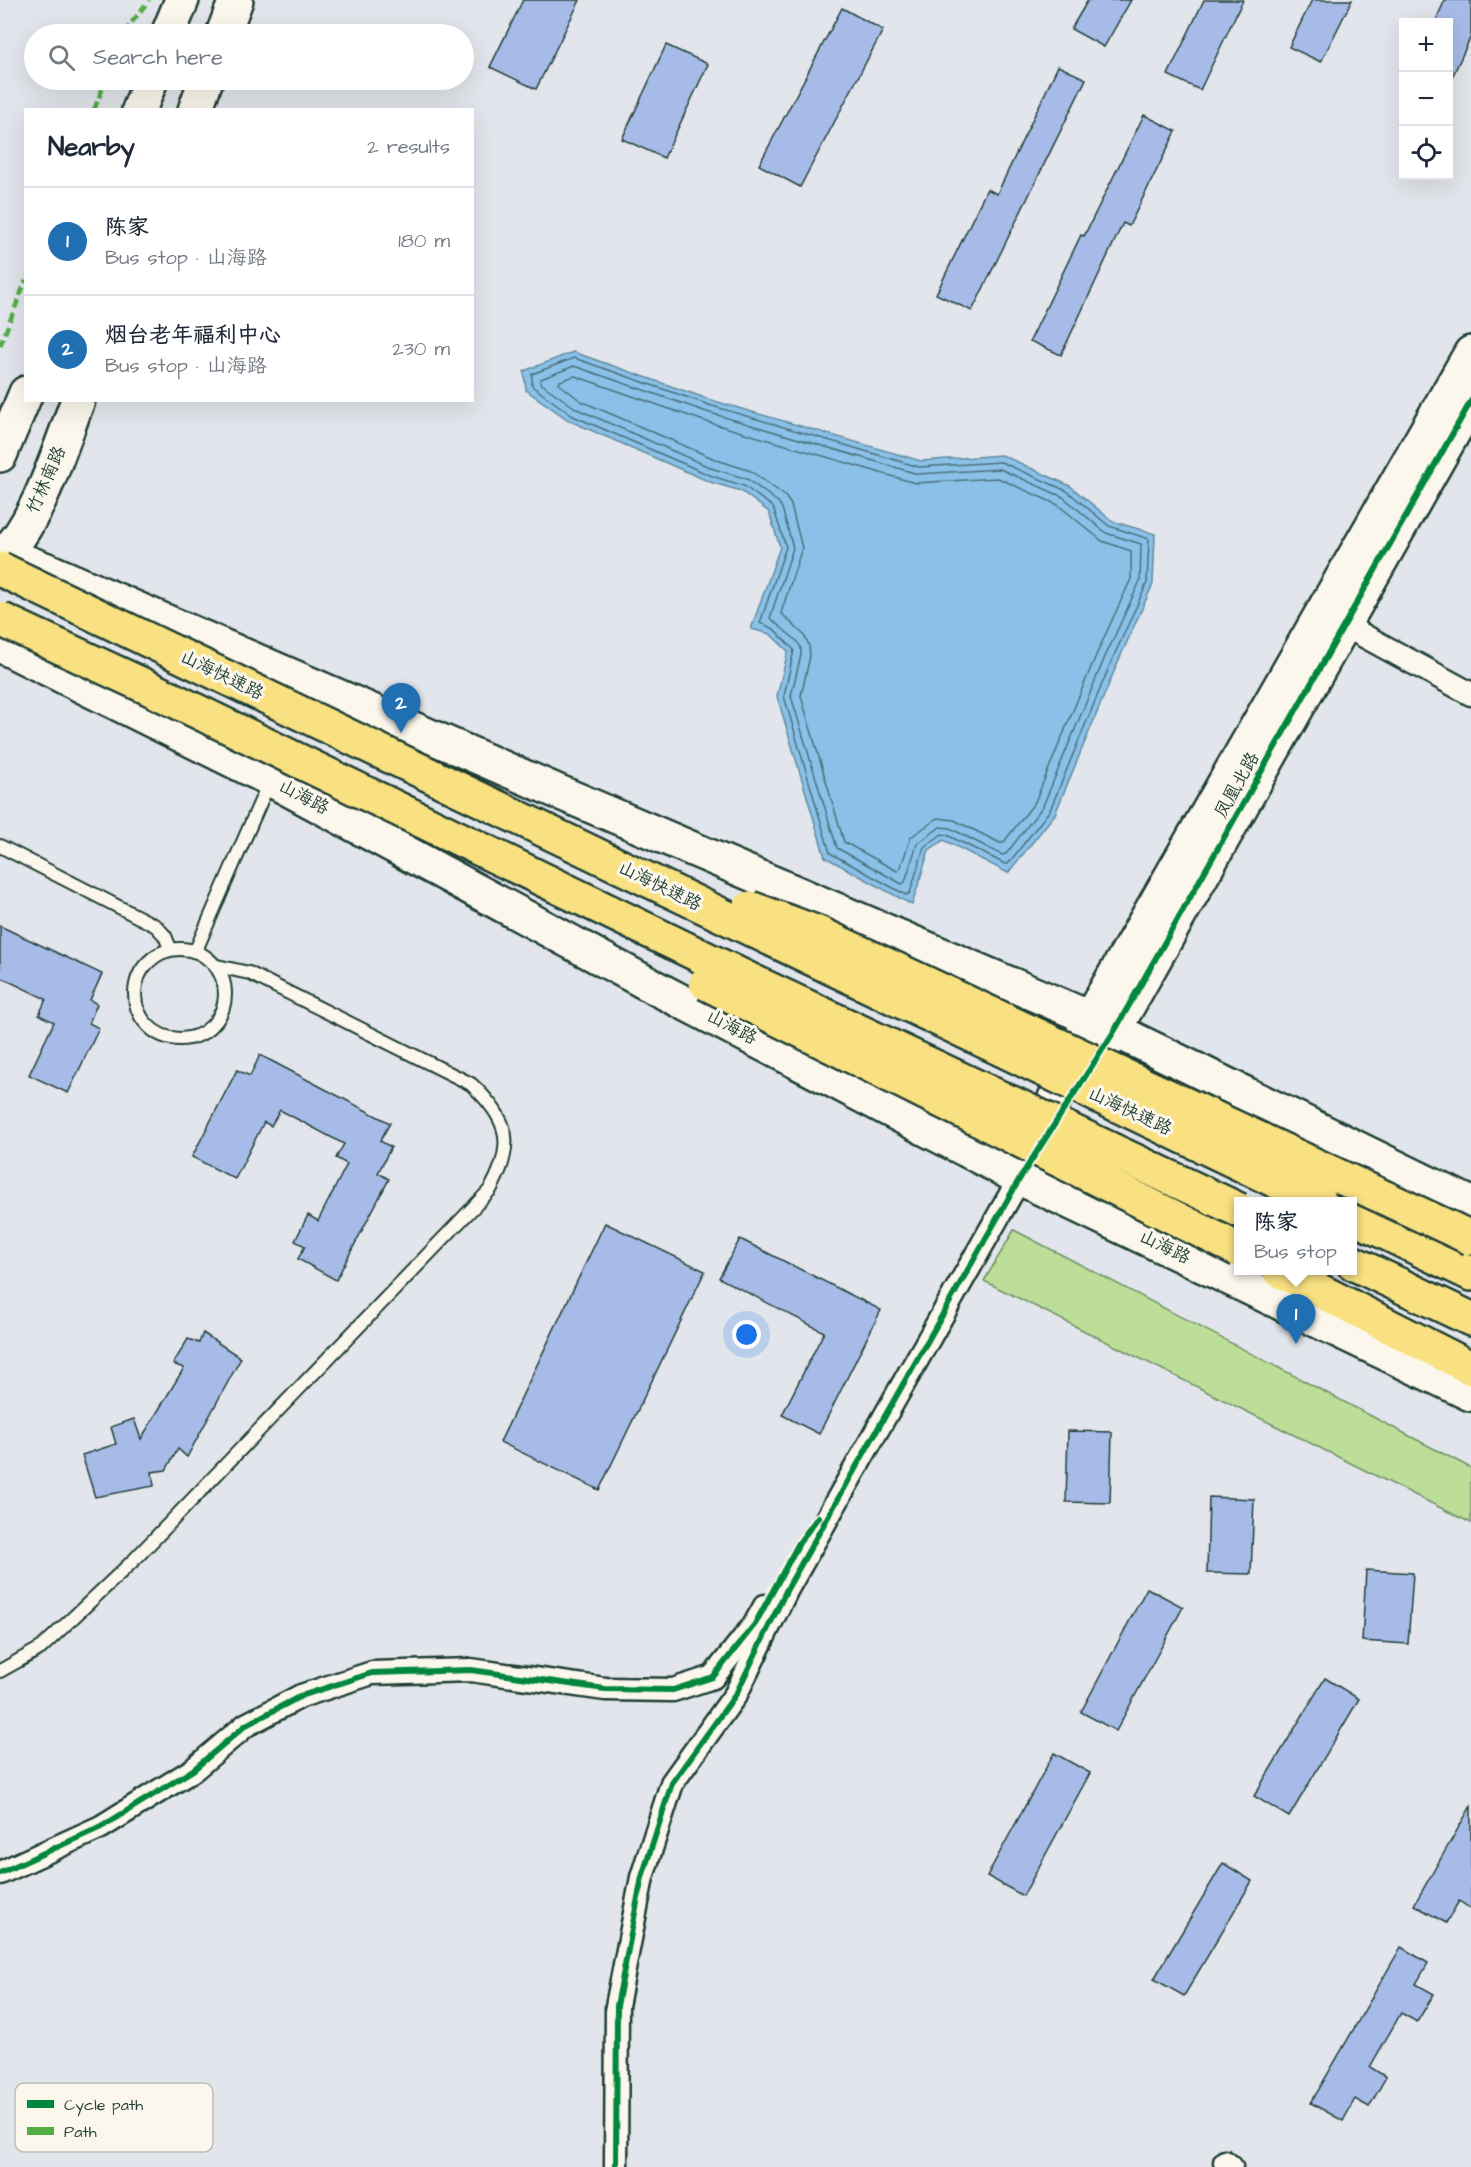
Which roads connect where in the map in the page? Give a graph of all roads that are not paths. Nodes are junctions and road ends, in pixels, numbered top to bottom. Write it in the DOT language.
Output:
graph roads {
  1 [pos="182,0"];
  2 [pos="236,0"];
  3 [pos="172,24"];
  4 [pos="227,24"];
  5 [pos="147,90"];
  6 [pos="202,90"];
  7 [pos="140,108"];
  8 [pos="196,108"];
  9 [pos="1471,353"];
  10 [pos="24,398"];
  11 [pos="1471,401"];
  12 [pos="77,402"];
  13 [pos="0,455"];
  14 [pos="1,558"];
  15 [pos="0,620"];
  16 [pos="1344,625"];
  17 [pos="0,645"];
  18 [pos="1471,694"];
  19 [pos="256,740"];
  20 [pos="270,779"];
  21 [pos="567,841"];
  22 [pos="0,846"];
  23 [pos="170,948"];
  24 [pos="196,950"];
  25 [pos="217,966"];
  26 [pos="1103,1024"];
  27 [pos="1020,1178"];
  28 [pos="1310,1197"];
  29 [pos="1471,1204"];
  30 [pos="1234,1208"];
  31 [pos="1357,1219"];
  32 [pos="1471,1238"];
  33 [pos="1234,1248"];
  34 [pos="1357,1265"];
  35 [pos="1471,1274"];
  36 [pos="1289,1275"];
  37 [pos="1471,1319"];
  38 [pos="1471,1368"];
  39 [pos="1471,1395"];
  40 [pos="856,1467"];
  41 [pos="0,1671"];
  42 [pos="0,1873"];
  43 [pos="616,2167"];
  1 -- 3 [label="main road"];
  2 -- 4 [label="main road"];
  5 -- 7 [label="main road"];
  6 -- 8 [label="main road"];
  9 -- 26 [label="main road, 凤凰北路"];
  10 -- 13 [label="main road"];
  11 -- 16 [label="main road, 凤凰北路"];
  12 -- 14 [label="main road, 竹林南路"];
  14 -- 21 [label="highway, 山海快速路, bridge"];
  14 -- 26 [label="main road"];
  15 -- 19 [label="highway, bridge"];
  16 -- 18 [label="street"];
  16 -- 26 [label="main road, 凤凰北路"];
  17 -- 20 [label="main road, 山海路"];
  19 -- 30 [label="highway, bridge"];
  19 -- 33 [label="highway, bridge"];
  20 -- 24 [label="lane"];
  20 -- 27 [label="main road, 山海路"];
  21 -- 28 [label="highway, 山海快速路, bridge"];
  21 -- 32 [label="highway, bridge"];
  22 -- 23 [label="lane"];
  23 -- 24 [label="lane"];
  23 -- 25 [label="lane"];
  24 -- 25 [label="lane"];
  25 -- 41 [label="lane"];
  26 -- 27 [label="main road, 凤凰北路"];
  26 -- 29 [label="main road"];
  27 -- 39 [label="main road, 山海路"];
  27 -- 40 [label="street"];
  31 -- 35 [label="highway"];
  34 -- 37 [label="highway"];
  36 -- 38 [label="highway"];
  40 -- 42 [label="street"];
  40 -- 43 [label="street"];
}
